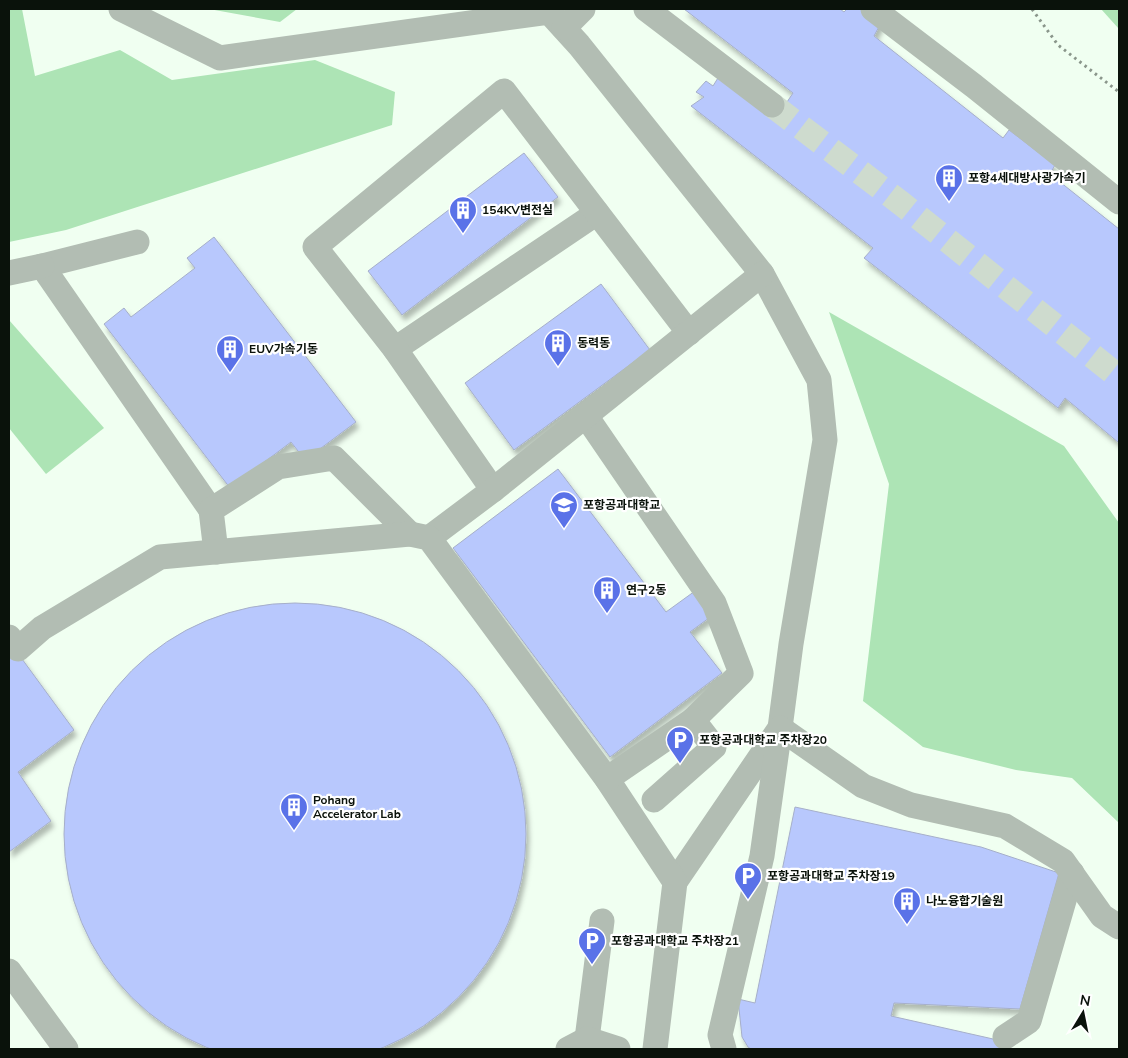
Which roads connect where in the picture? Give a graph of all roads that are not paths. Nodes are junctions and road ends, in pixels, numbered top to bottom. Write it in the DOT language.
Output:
graph roads {
  1 [pos="121,9"];
  2 [pos="583,9"];
  3 [pos="646,9"];
  4 [pos="872,9"];
  5 [pos="553,17"];
  6 [pos="772,105"];
  7 [pos="1119,202"];
  8 [pos="597,213"];
  9 [pos="137,242"];
  10 [pos="42,266"];
  11 [pos="9,273"];
  12 [pos="762,274"];
  13 [pos="689,333"];
  14 [pos="395,349"];
  15 [pos="586,416"];
  16 [pos="493,490"];
  17 [pos="211,510"];
  18 [pos="420,536"];
  19 [pos="216,552"];
  20 [pos="9,637"];
  21 [pos="693,720"];
  22 [pos="780,728"];
  23 [pos="607,779"];
  24 [pos="654,800"];
  25 [pos="1072,873"];
  26 [pos="675,882"];
  27 [pos="602,921"];
  28 [pos="1119,927"];
  29 [pos="9,971"];
  30 [pos="1005,1037"];
  31 [pos="578,1044"];
  32 [pos="66,1049"];
  33 [pos="618,1049"];
  34 [pos="655,1049"];
  35 [pos="724,1049"];
  1 -- 5 [label="lane"];
  2 -- 5 [label="lane"];
  3 -- 6 [label="lane"];
  4 -- 7 [label="lane"];
  5 -- 12 [label="lane"];
  8 -- 13 [label="lane"];
  8 -- 14 [label="lane"];
  8 -- 14 [label="lane"];
  9 -- 10 [label="lane"];
  10 -- 11 [label="lane"];
  10 -- 17 [label="lane"];
  12 -- 13 [label="lane"];
  12 -- 22 [label="lane"];
  13 -- 15 [label="lane"];
  14 -- 16 [label="lane"];
  15 -- 16 [label="lane"];
  15 -- 21 [label="lane"];
  16 -- 18 [label="lane"];
  17 -- 18 [label="lane"];
  17 -- 19 [label="lane"];
  18 -- 19 [label="lane"];
  18 -- 23 [label="lane"];
  19 -- 20 [label="lane"];
  21 -- 23 [label="lane"];
  21 -- 24 [label="lane"];
  22 -- 25 [label="lane"];
  22 -- 26 [label="lane"];
  22 -- 35 [label="lane"];
  23 -- 26 [label="lane"];
  25 -- 28 [label="lane"];
  25 -- 30 [label="lane"];
  26 -- 34 [label="lane"];
  27 -- 31 [label="lane"];
  29 -- 32 [label="lane"];
  31 -- 33 [label="lane"];
}
